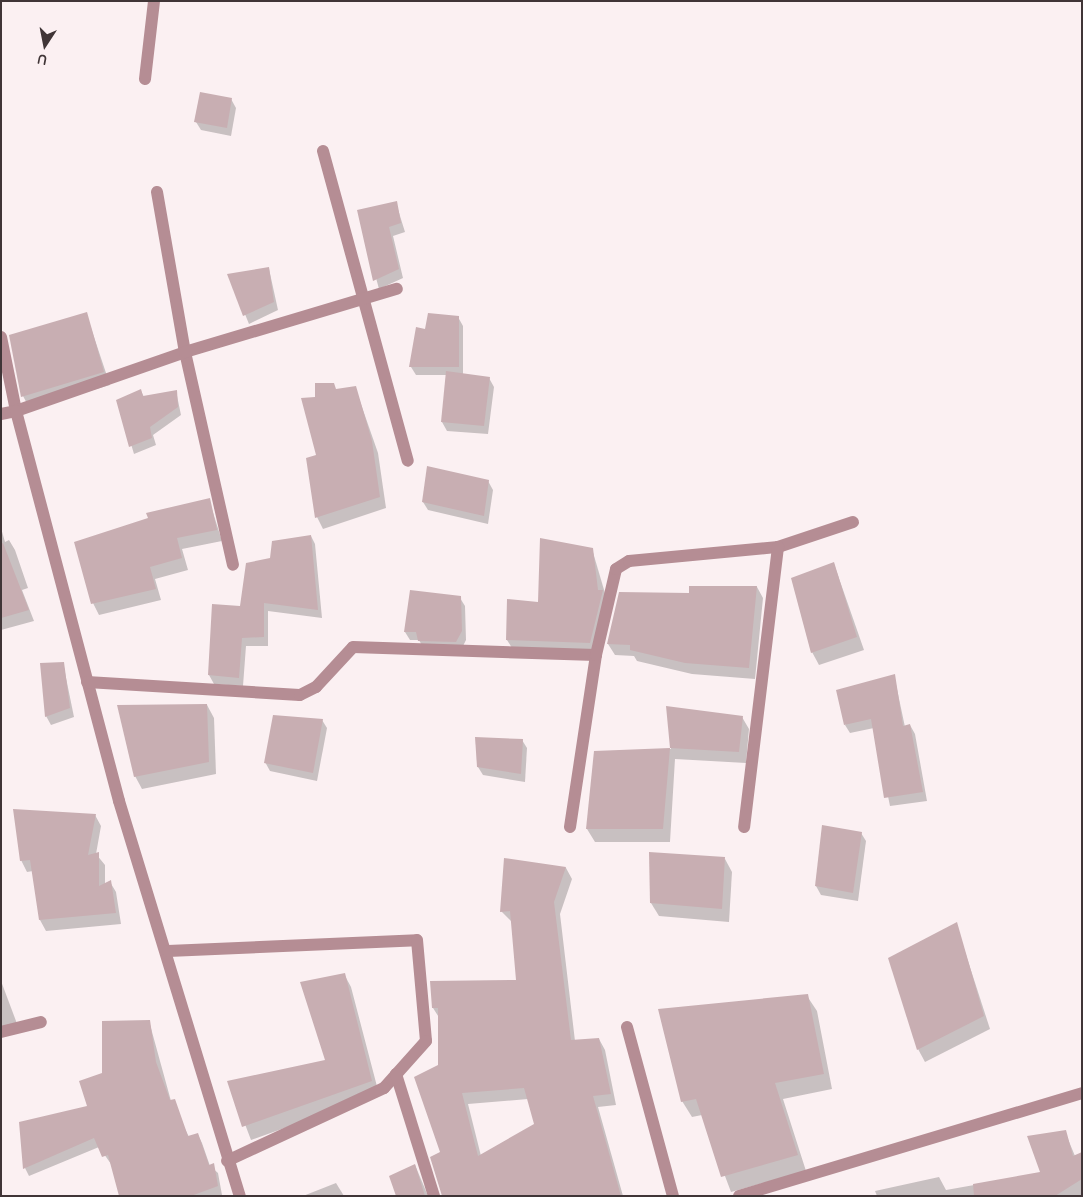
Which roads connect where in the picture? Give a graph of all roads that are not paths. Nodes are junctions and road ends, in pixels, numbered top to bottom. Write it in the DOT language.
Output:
graph roads {
  1 [pos="154,1"];
  2 [pos="145,79"];
  3 [pos="322,151"];
  4 [pos="157,192"];
  5 [pos="397,289"];
  6 [pos="366,301"];
  7 [pos="1,337"];
  8 [pos="185,352"];
  9 [pos="16,411"];
  10 [pos="1,414"];
  11 [pos="408,460"];
  12 [pos="853,522"];
  13 [pos="778,547"];
  14 [pos="233,565"];
  15 [pos="596,655"];
  16 [pos="87,682"];
  17 [pos="570,827"];
  18 [pos="744,827"];
  19 [pos="168,951"];
  20 [pos="41,1022"];
  21 [pos="627,1028"];
  22 [pos="1,1032"];
  23 [pos="396,1074"];
  24 [pos="1082,1093"];
  25 [pos="227,1161"];
  26 [pos="240,1196"];
  27 [pos="434,1196"];
  28 [pos="674,1196"];
  29 [pos="739,1196"];
  1 -- 2 [label="street"];
  3 -- 6 [label="street"];
  4 -- 8 [label="street"];
  5 -- 6 [label="street"];
  6 -- 8 [label="street"];
  6 -- 11 [label="street"];
  7 -- 9 [label="street"];
  8 -- 9 [label="street"];
  8 -- 14 [label="street"];
  9 -- 10 [label="street"];
  9 -- 16 [label="street"];
  12 -- 13 [label="street"];
  13 -- 15 [label="street"];
  13 -- 18 [label="street"];
  15 -- 16 [label="street"];
  15 -- 17 [label="street"];
  16 -- 19 [label="street"];
  19 -- 23 [label="street"];
  19 -- 25 [label="street"];
  20 -- 22 [label="street"];
  21 -- 28 [label="street"];
  23 -- 25 [label="street"];
  23 -- 27 [label="street"];
  24 -- 29 [label="street"];
  25 -- 26 [label="street"];
}
